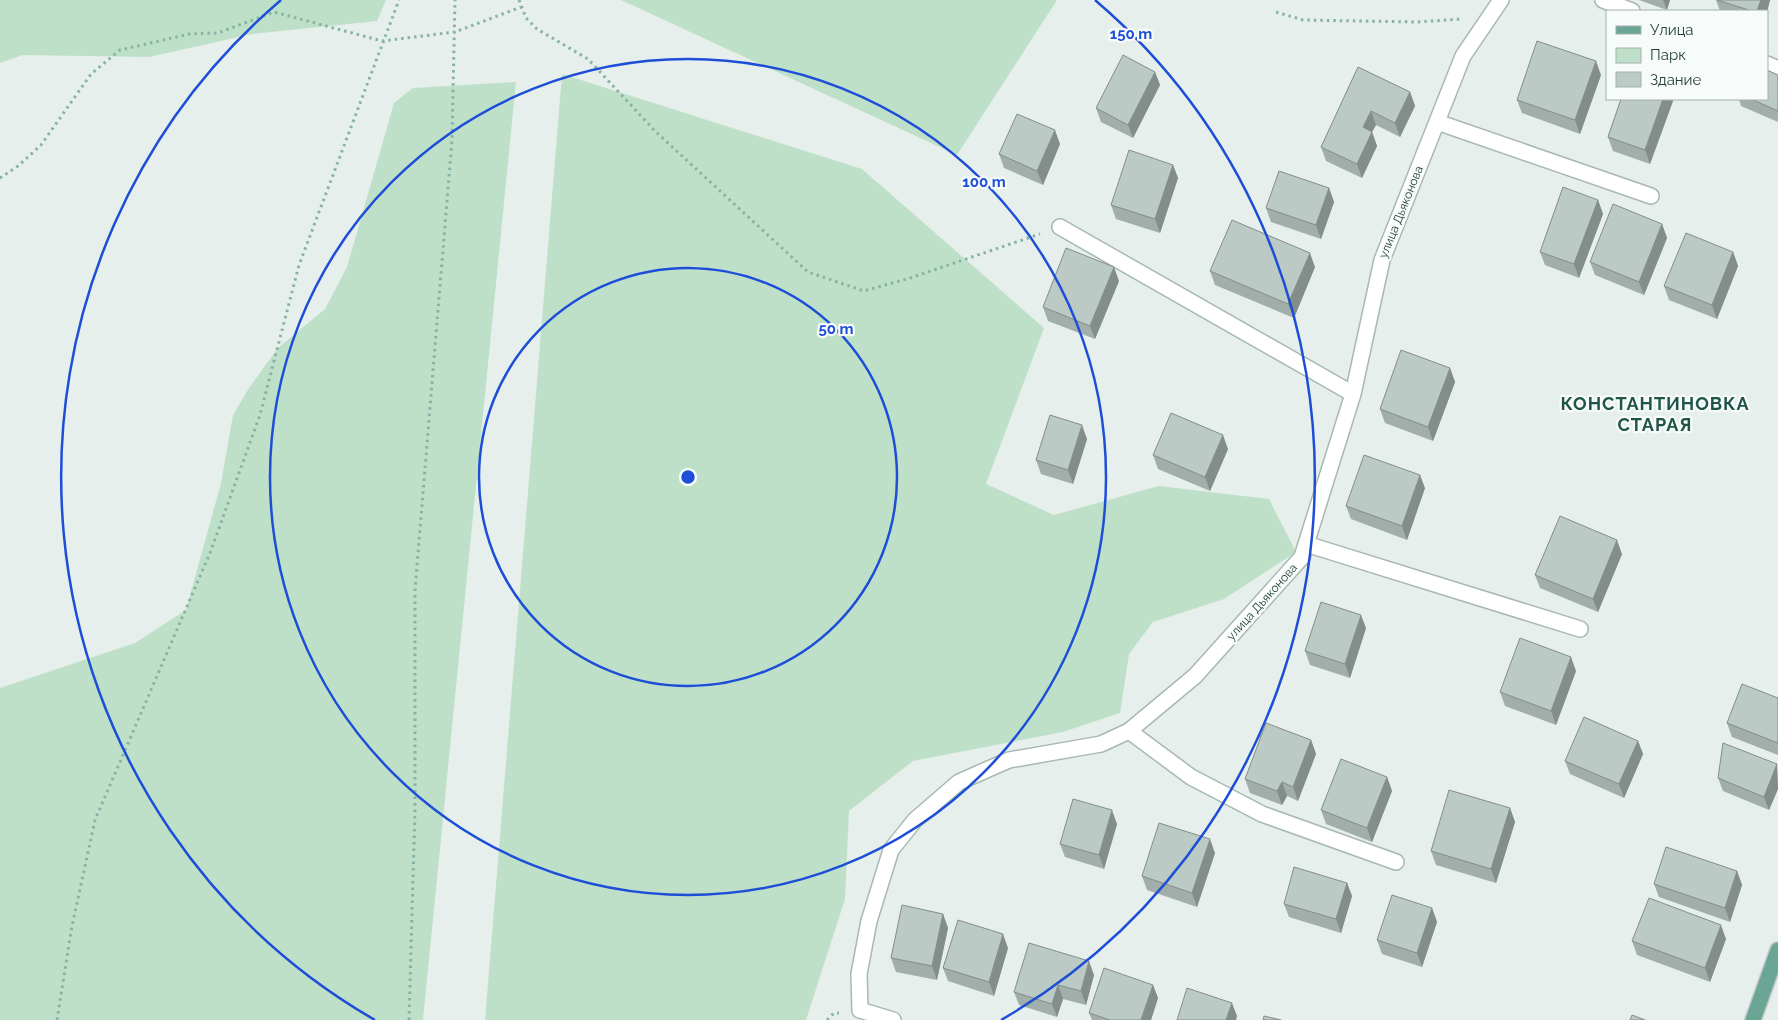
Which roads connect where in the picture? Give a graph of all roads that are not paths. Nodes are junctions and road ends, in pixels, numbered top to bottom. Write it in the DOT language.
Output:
graph roads {
  1 [pos="1501,0"];
  2 [pos="1603,0"];
  3 [pos="1629,10"];
  4 [pos="1437,122"];
  5 [pos="1651,196"];
  6 [pos="1060,228"];
  7 [pos="1353,394"];
  8 [pos="1306,544"];
  9 [pos="1580,630"];
  10 [pos="1129,731"];
  11 [pos="1396,862"];
  12 [pos="1778,950"];
  13 [pos="893,1020"];
  14 [pos="1753,1020"];
  1 -- 4 [label="street, улица Дьяконова"];
  2 -- 3 [label="street"];
  4 -- 5 [label="street"];
  4 -- 7 [label="street, улица Дьяконова"];
  6 -- 7 [label="street"];
  7 -- 8 [label="street, улица Дьяконова"];
  8 -- 9 [label="street"];
  8 -- 10 [label="street, улица Дьяконова"];
  10 -- 11 [label="street"];
  10 -- 13 [label="street, улица Дьяконова"];
  12 -- 14 [label="main road"];
}
